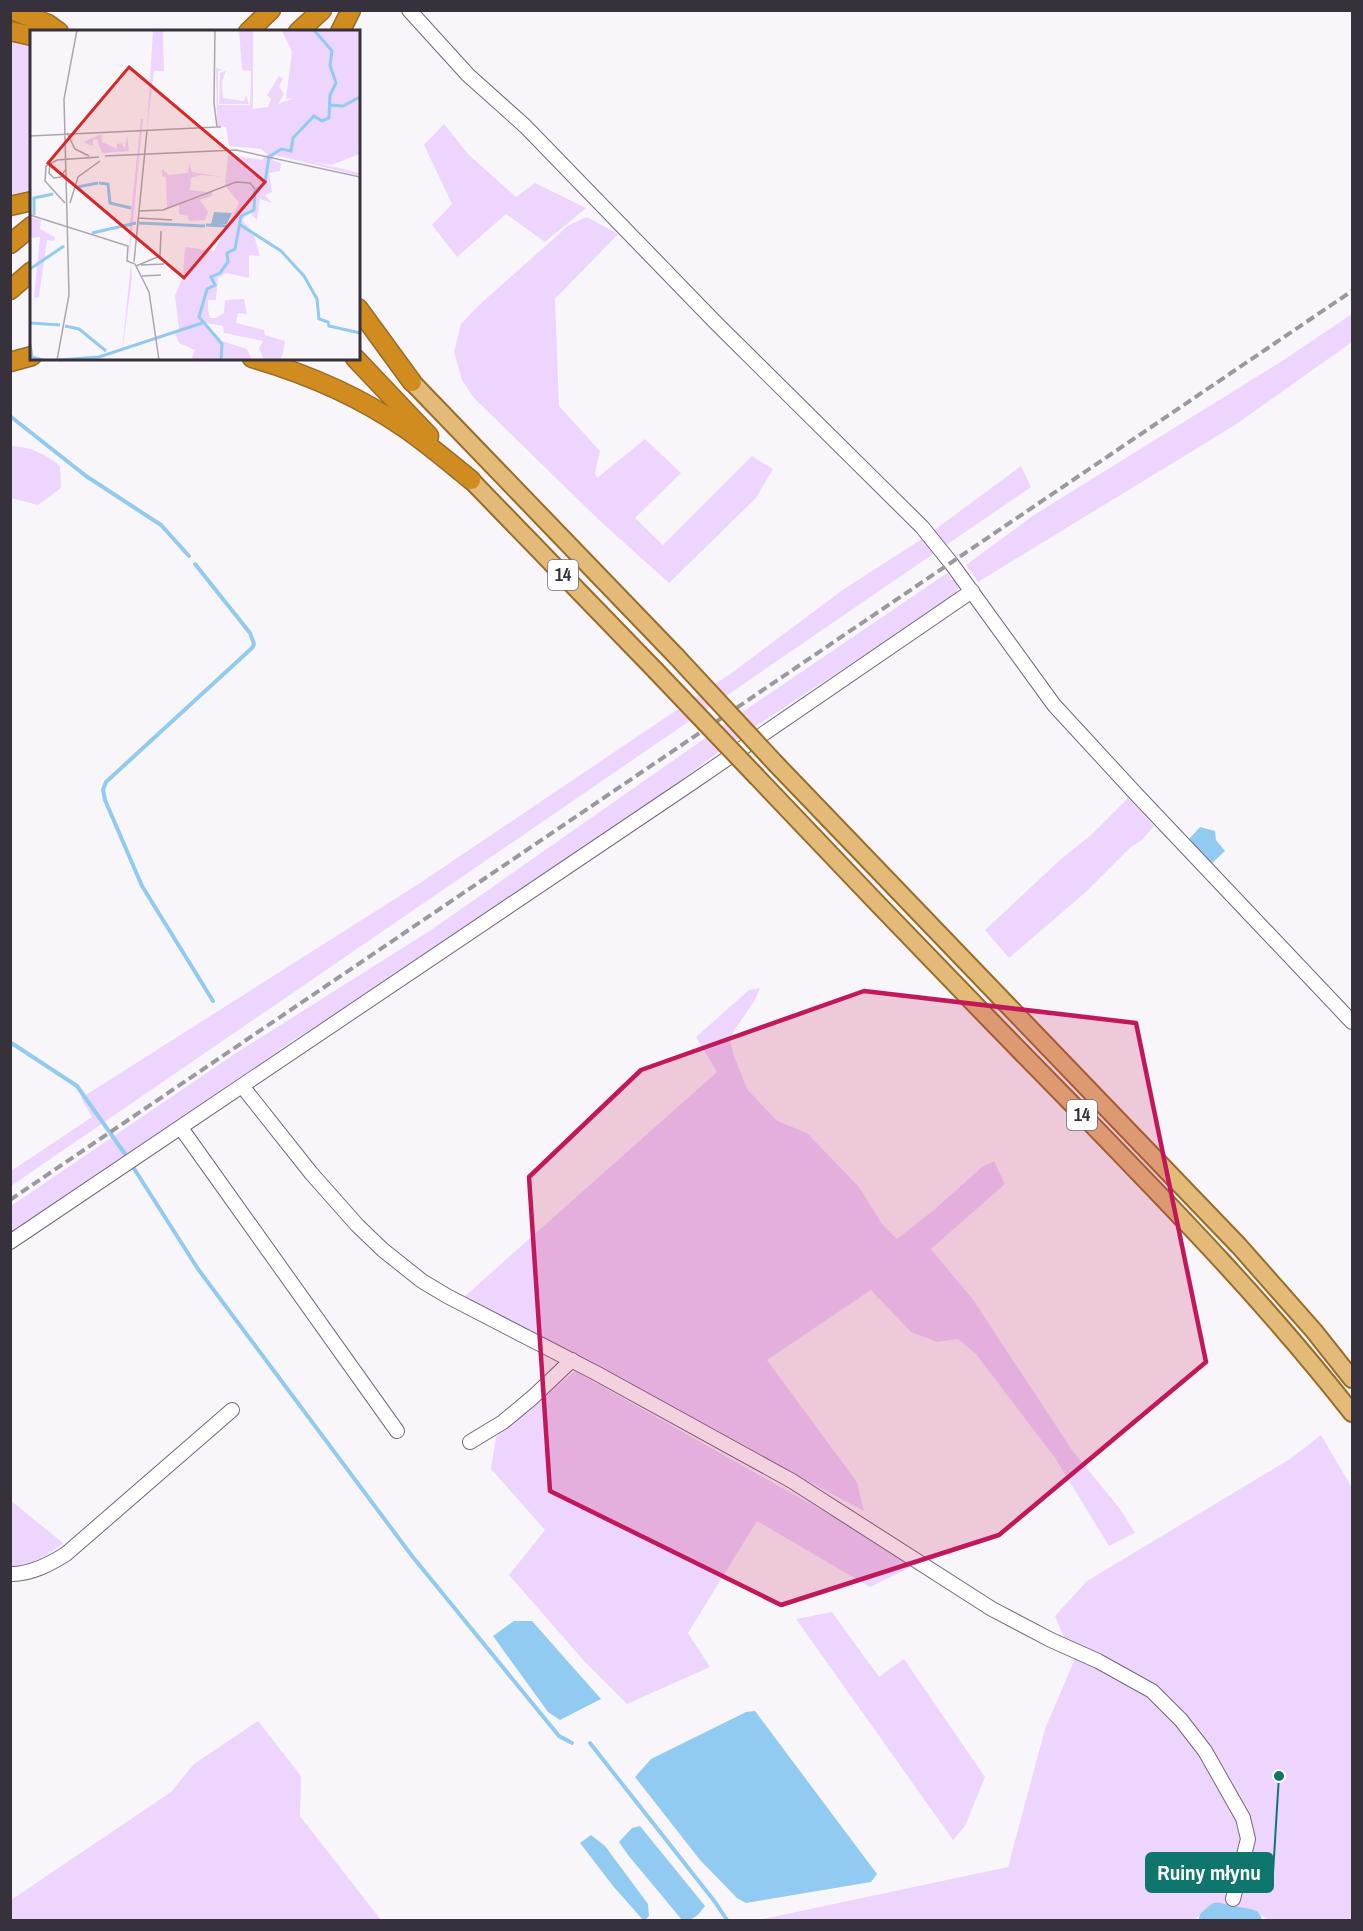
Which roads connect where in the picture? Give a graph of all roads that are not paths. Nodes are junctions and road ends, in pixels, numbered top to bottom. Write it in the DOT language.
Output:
graph roads {
  1 [pos="12,10"];
  2 [pos="271,10"];
  3 [pos="322,10"];
  4 [pos="351,10"];
  5 [pos="410,10"];
  6 [pos="56,30"];
  7 [pos="250,30"];
  8 [pos="300,30"];
  9 [pos="341,30"];
  10 [pos="10,32"];
  11 [pos="30,36"];
  12 [pos="30,201"];
  13 [pos="10,206"];
  14 [pos="30,228"];
  15 [pos="10,244"];
  16 [pos="30,273"];
  17 [pos="10,290"];
  18 [pos="360,311"];
  19 [pos="360,330"];
  20 [pos="30,357"];
  21 [pos="258,360"];
  22 [pos="357,360"];
  23 [pos="10,362"];
  24 [pos="412,382"];
  25 [pos="471,480"];
  26 [pos="972,591"];
  27 [pos="1353,1022"];
  28 [pos="242,1086"];
  29 [pos="181,1128"];
  30 [pos="10,1242"];
  31 [pos="572,1360"];
  32 [pos="1353,1379"];
  33 [pos="232,1410"];
  34 [pos="1353,1413"];
  35 [pos="397,1431"];
  36 [pos="470,1442"];
  37 [pos="10,1574"];
  38 [pos="1233,1899"];
  1 -- 6 [label="highway"];
  2 -- 7 [label="highway"];
  3 -- 8 [label="highway"];
  4 -- 9 [label="highway"];
  5 -- 26 [label="street"];
  10 -- 11 [label="highway"];
  12 -- 13 [label="highway"];
  14 -- 15 [label="highway"];
  16 -- 17 [label="highway"];
  18 -- 24 [label="highway"];
  19 -- 24 [label="highway, 14"];
  20 -- 23 [label="highway"];
  21 -- 25 [label="highway, 14"];
  22 -- 25 [label="highway"];
  24 -- 32 [label="main road, 14, bridge"];
  25 -- 34 [label="main road, 14, bridge"];
  26 -- 27 [label="street"];
  26 -- 28 [label="street"];
  28 -- 29 [label="street"];
  28 -- 31 [label="street"];
  29 -- 30 [label="street"];
  29 -- 35 [label="street"];
  31 -- 36 [label="street"];
  31 -- 38 [label="street"];
  33 -- 37 [label="street"];
}
